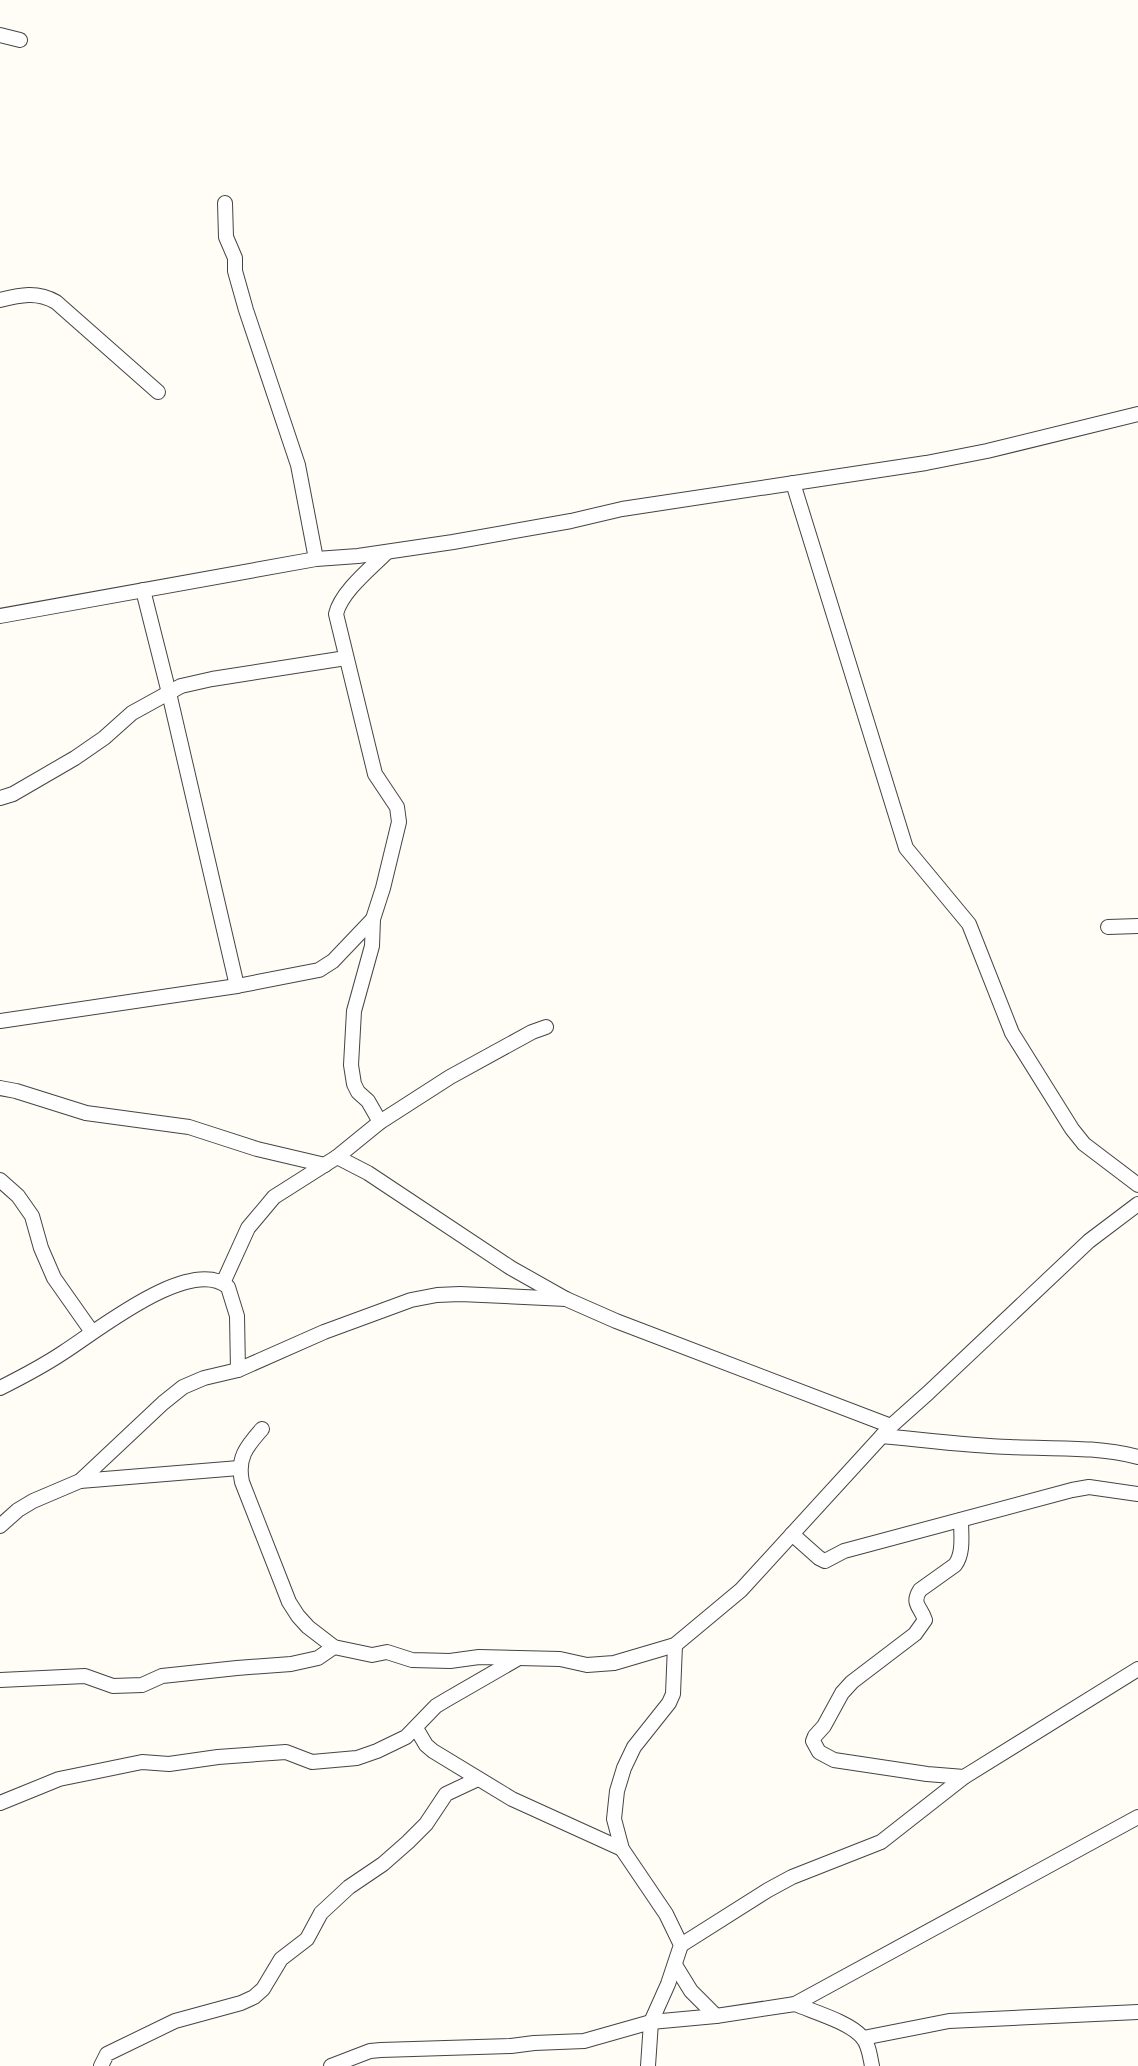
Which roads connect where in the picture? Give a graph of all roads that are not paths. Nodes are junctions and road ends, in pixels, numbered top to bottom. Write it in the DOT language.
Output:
graph roads {
  1 [pos="0,35"];
  2 [pos="20,40"];
  3 [pos="226,203"];
  4 [pos="0,300"];
  5 [pos="158,392"];
  6 [pos="1138,414"];
  7 [pos="793,484"];
  8 [pos="387,552"];
  9 [pos="316,559"];
  10 [pos="143,590"];
  11 [pos="0,616"];
  12 [pos="346,658"];
  13 [pos="169,693"];
  14 [pos="0,798"];
  15 [pos="374,919"];
  16 [pos="1138,926"];
  17 [pos="1108,927"];
  18 [pos="237,986"];
  19 [pos="0,1021"];
  20 [pos="546,1027"];
  21 [pos="0,1088"];
  22 [pos="380,1122"];
  23 [pos="337,1157"];
  24 [pos="325,1164"];
  25 [pos="0,1180"];
  26 [pos="1138,1185"];
  27 [pos="1138,1204"];
  28 [pos="223,1283"];
  29 [pos="566,1300"];
  30 [pos="92,1332"];
  31 [pos="238,1370"];
  32 [pos="0,1388"];
  33 [pos="262,1429"];
  34 [pos="887,1431"];
  35 [pos="1138,1457"];
  36 [pos="239,1468"];
  37 [pos="80,1481"];
  38 [pos="1138,1494"];
  39 [pos="960,1520"];
  40 [pos="0,1526"];
  41 [pos="792,1534"];
  42 [pos="675,1644"];
  43 [pos="334,1647"];
  44 [pos="517,1659"];
  45 [pos="1138,1669"];
  46 [pos="0,1680"];
  47 [pos="416,1728"];
  48 [pos="964,1778"];
  49 [pos="478,1779"];
  50 [pos="0,1803"];
  51 [pos="1138,1817"];
  52 [pos="622,1849"];
  53 [pos="681,1946"];
  54 [pos="675,1965"];
  55 [pos="795,2004"];
  56 [pos="1138,2012"];
  57 [pos="716,2016"];
  58 [pos="651,2022"];
  59 [pos="863,2038"];
  60 [pos="352,2061"];
  61 [pos="101,2066"];
  62 [pos="331,2066"];
  63 [pos="648,2066"];
  64 [pos="872,2066"];
  1 -- 2 [label="street"];
  3 -- 9 [label="street"];
  4 -- 5 [label="street"];
  6 -- 7 [label="street"];
  7 -- 8 [label="street"];
  7 -- 26 [label="street"];
  8 -- 9 [label="street"];
  8 -- 12 [label="street"];
  9 -- 10 [label="street"];
  10 -- 11 [label="street"];
  10 -- 13 [label="street"];
  12 -- 13 [label="street"];
  12 -- 15 [label="street"];
  13 -- 14 [label="street"];
  13 -- 18 [label="street"];
  15 -- 18 [label="street"];
  15 -- 22 [label="street"];
  16 -- 17 [label="street"];
  18 -- 19 [label="street"];
  20 -- 22 [label="street"];
  21 -- 24 [label="street"];
  22 -- 23 [label="street"];
  23 -- 24 [label="street"];
  23 -- 29 [label="street"];
  24 -- 28 [label="street"];
  25 -- 30 [label="street"];
  27 -- 34 [label="street"];
  28 -- 30 [label="street"];
  28 -- 31 [label="street"];
  29 -- 31 [label="street"];
  29 -- 34 [label="street"];
  30 -- 32 [label="street"];
  31 -- 37 [label="street"];
  33 -- 36 [label="street"];
  34 -- 35 [label="street"];
  34 -- 41 [label="street"];
  36 -- 37 [label="street"];
  36 -- 43 [label="street"];
  37 -- 40 [label="street"];
  38 -- 39 [label="street"];
  39 -- 41 [label="street"];
  39 -- 48 [label="street"];
  41 -- 42 [label="street"];
  42 -- 44 [label="street"];
  42 -- 52 [label="street"];
  43 -- 44 [label="street"];
  43 -- 46 [label="street"];
  44 -- 47 [label="street"];
  45 -- 48 [label="street"];
  47 -- 49 [label="street"];
  47 -- 50 [label="street"];
  48 -- 53 [label="street"];
  49 -- 52 [label="street"];
  49 -- 61 [label="street"];
  51 -- 55 [label="street"];
  52 -- 53 [label="street"];
  53 -- 54 [label="street"];
  54 -- 57 [label="street"];
  54 -- 58 [label="street"];
  55 -- 57 [label="street"];
  55 -- 59 [label="street"];
  56 -- 59 [label="street"];
  57 -- 58 [label="street"];
  58 -- 60 [label="street"];
  58 -- 63 [label="street"];
  59 -- 64 [label="street"];
  60 -- 62 [label="street"];
}
